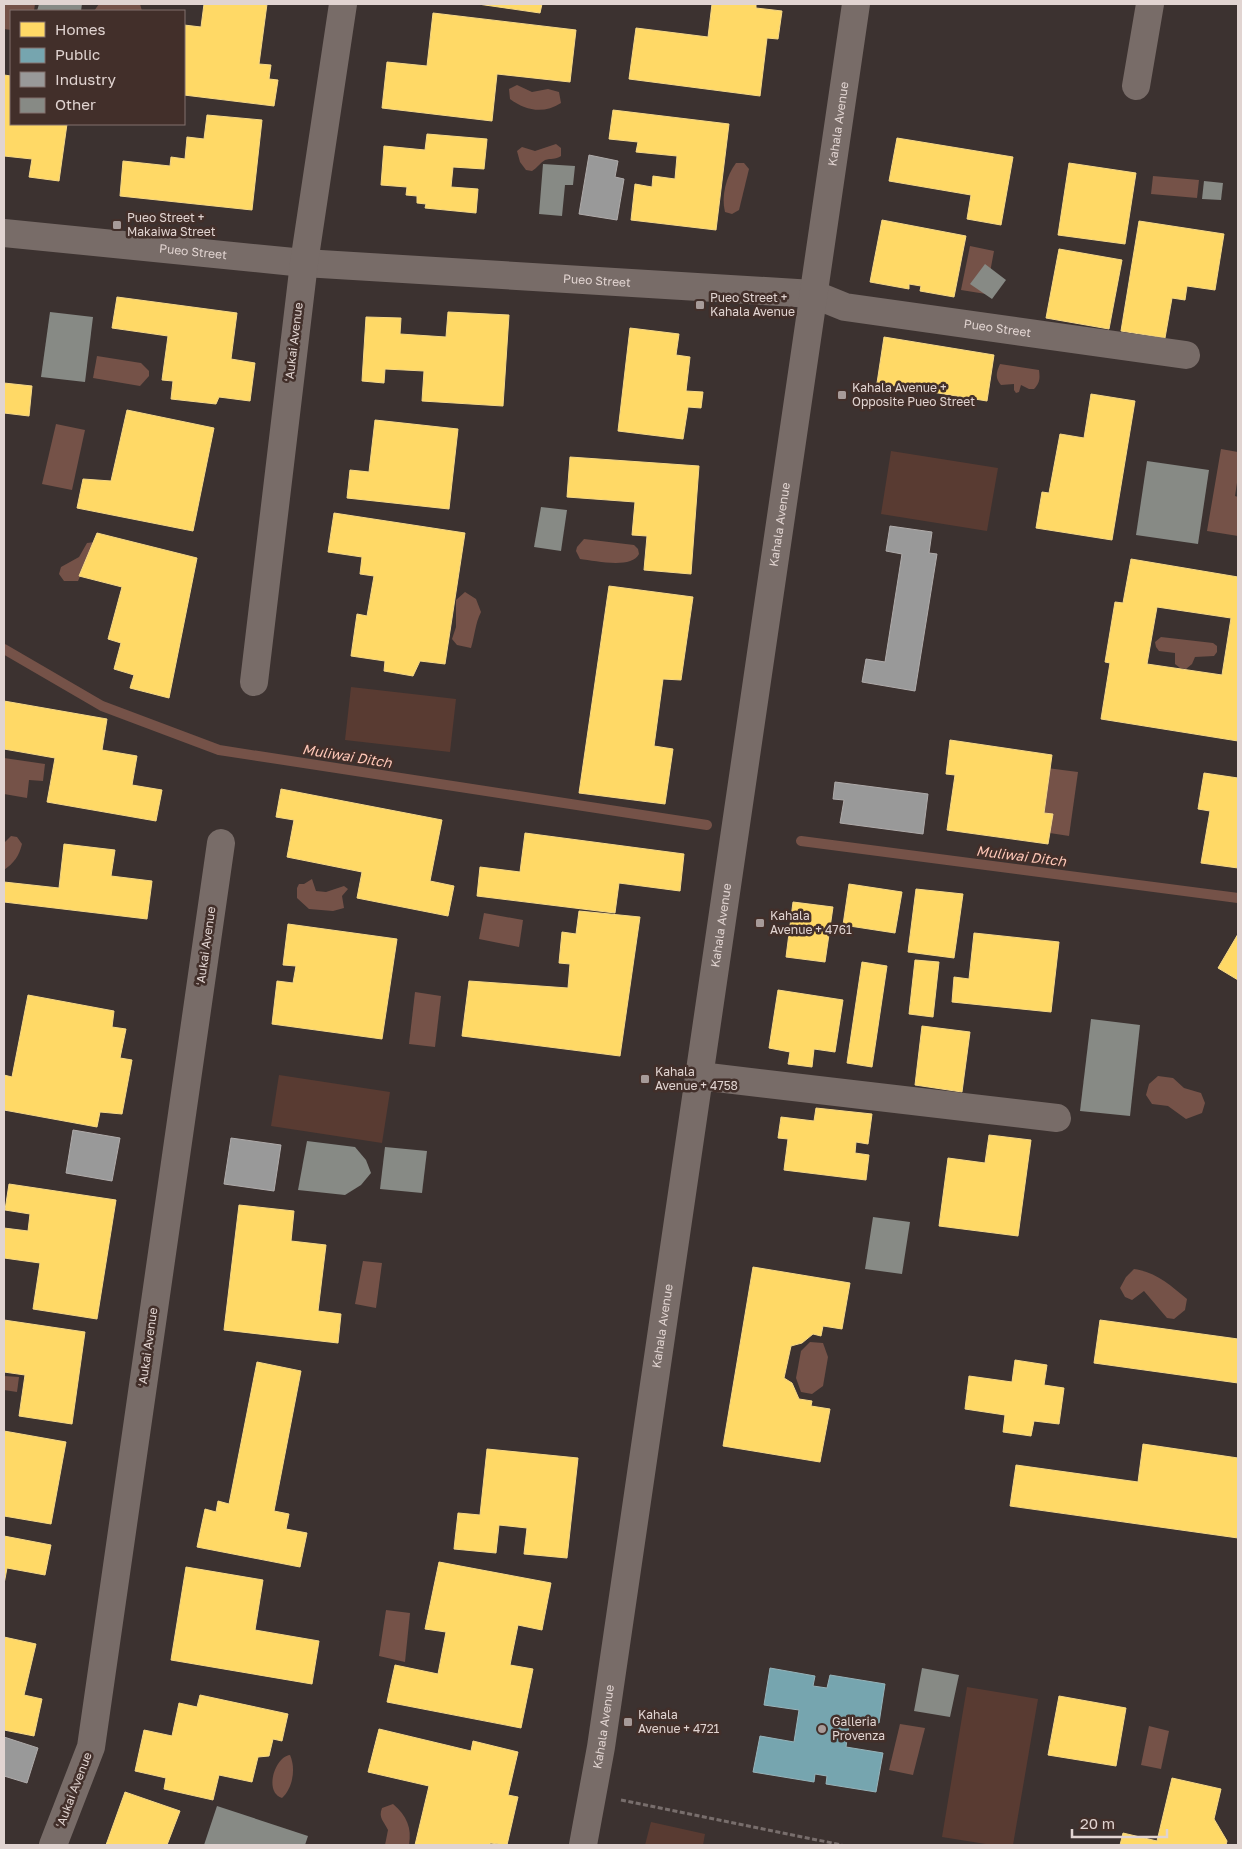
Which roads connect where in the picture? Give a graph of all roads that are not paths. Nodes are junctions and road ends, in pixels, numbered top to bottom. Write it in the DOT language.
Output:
graph roads {
  1 [pos="343,4"];
  2 [pos="856,4"];
  3 [pos="1150,4"];
  4 [pos="1136,86"];
  5 [pos="4,233"];
  6 [pos="304,263"];
  7 [pos="813,294"];
  8 [pos="1186,355"];
  9 [pos="254,682"];
  10 [pos="221,843"];
  11 [pos="700,1076"];
  12 [pos="1057,1118"];
  13 [pos="53,1845"];
  14 [pos="583,1845"];
  1 -- 6 [label="street, ʻAukai Avenue"];
  2 -- 7 [label="street, Kahala Avenue"];
  3 -- 4 [label="street"];
  5 -- 6 [label="street, Pueo Street"];
  6 -- 7 [label="street, Pueo Street"];
  6 -- 9 [label="street, ʻAukai Avenue"];
  7 -- 8 [label="street, Pueo Street"];
  7 -- 11 [label="street, Kahala Avenue"];
  10 -- 13 [label="street, ʻAukai Avenue"];
  11 -- 12 [label="street"];
  11 -- 14 [label="street, Kahala Avenue"];
}
